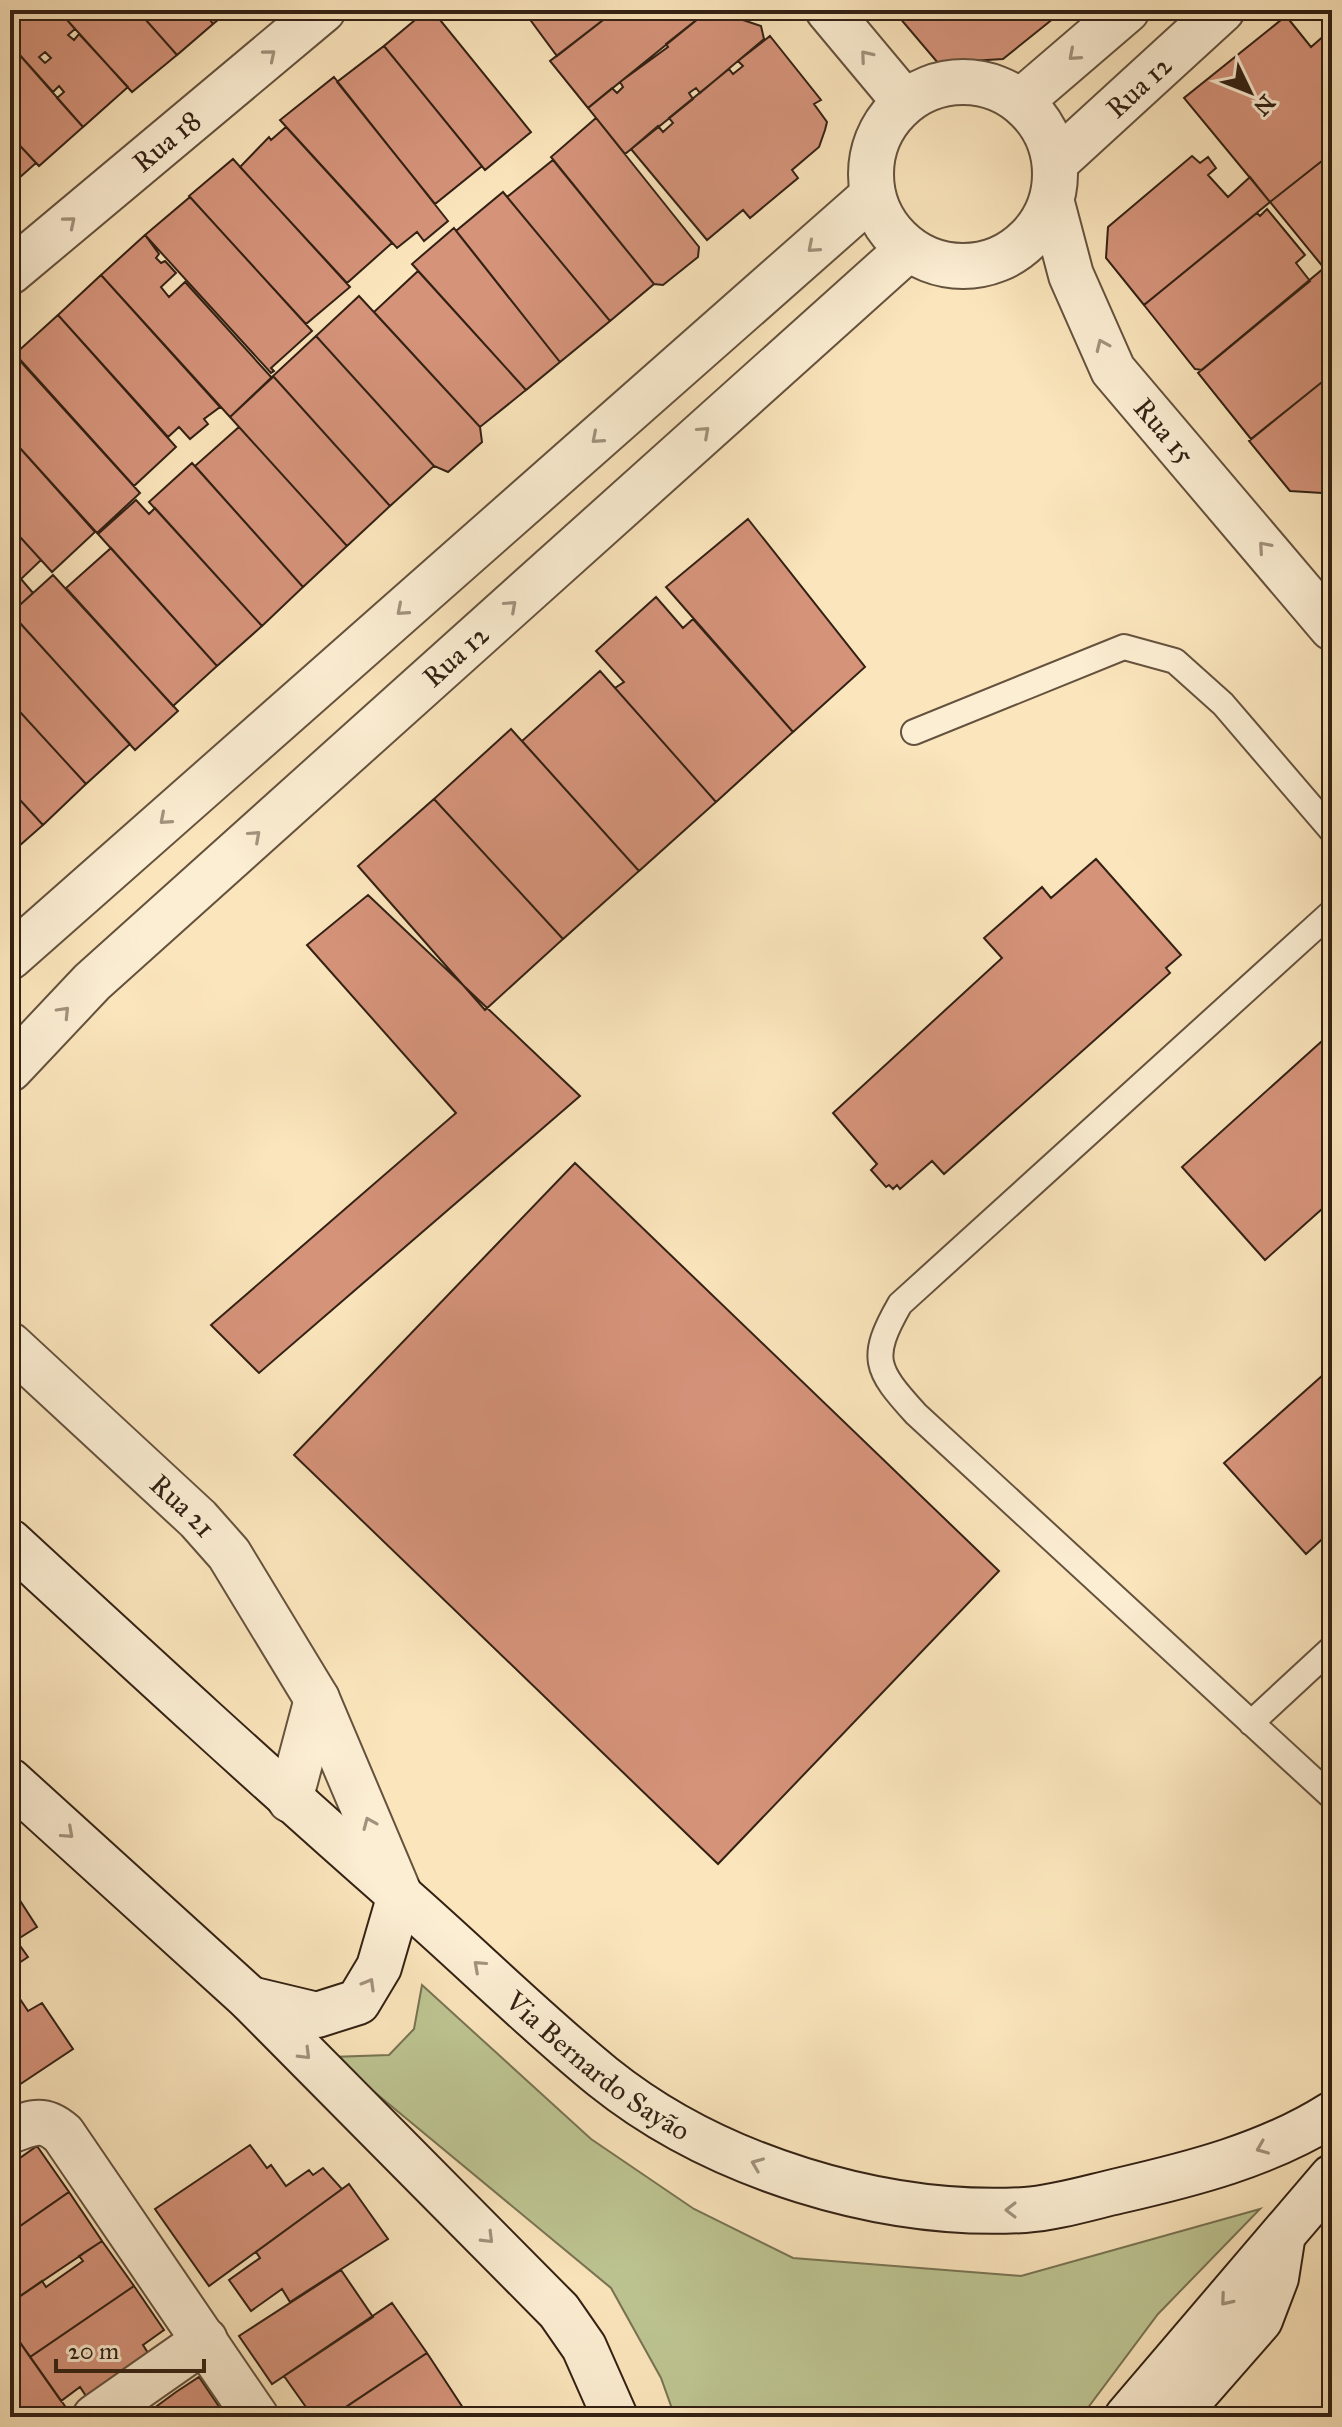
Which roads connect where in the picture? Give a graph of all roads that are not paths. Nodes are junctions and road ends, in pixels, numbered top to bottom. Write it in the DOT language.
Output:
graph roads {
  1 [pos="323,10"];
  2 [pos="828,10"];
  3 [pos="1127,10"];
  4 [pos="1222,10"];
  5 [pos="904,101"];
  6 [pos="1021,101"];
  7 [pos="1054,182"];
  8 [pos="872,196"];
  9 [pos="907,250"];
  10 [pos="10,272"];
  11 [pos="1324,602"];
  12 [pos="914,732"];
  13 [pos="1332,831"];
  14 [pos="1332,912"];
  15 [pos="10,957"];
  16 [pos="10,1069"];
  17 [pos="10,1345"];
  18 [pos="10,1542"];
  19 [pos="1332,1648"];
  20 [pos="317,1699"];
  21 [pos="1251,1723"];
  22 [pos="10,1781"];
  23 [pos="1332,1797"];
  24 [pos="290,1800"];
  25 [pos="400,1895"];
  26 [pos="250,1999"];
  27 [pos="1332,2114"];
  28 [pos="10,2131"];
  29 [pos="1332,2177"];
  30 [pos="1282,2233"];
  31 [pos="205,2340"];
  32 [pos="95,2417"];
  33 [pos="256,2417"];
  34 [pos="615,2417"];
  35 [pos="1127,2417"];
  36 [pos="1175,2417"];
  10 -- 1 [label="street, Rua 18, one-way"];
  5 -- 2 [label="street, one-way"];
  3 -- 6 [label="street, one-way"];
  4 -- 7 [label="street, Rua 12"];
  5 -- 6 [label="street"];
  5 -- 8 [label="street"];
  6 -- 7 [label="street"];
  7 -- 9 [label="street"];
  11 -- 7 [label="street, Rua 15, one-way"];
  8 -- 9 [label="street"];
  8 -- 15 [label="street, one-way"];
  16 -- 9 [label="street, Rua 12, one-way"];
  12 -- 13 [label="lane"];
  14 -- 21 [label="lane"];
  17 -- 20 [label="street, Rua 21"];
  18 -- 24 [label="street, Via Bernardo Sayão"];
  19 -- 21 [label="lane"];
  20 -- 24 [label="street"];
  25 -- 20 [label="street, Rua 21, one-way"];
  21 -- 23 [label="lane"];
  22 -- 26 [label="street, one-way"];
  24 -- 25 [label="street, Via Bernardo Sayão"];
  26 -- 25 [label="street, one-way"];
  27 -- 25 [label="street, Via Bernardo Sayão, one-way"];
  26 -- 34 [label="street, one-way"];
  28 -- 31 [label="street"];
  29 -- 30 [label="street"];
  30 -- 35 [label="street, one-way"];
  30 -- 36 [label="street"];
  31 -- 32 [label="street"];
  31 -- 33 [label="street"];
}
